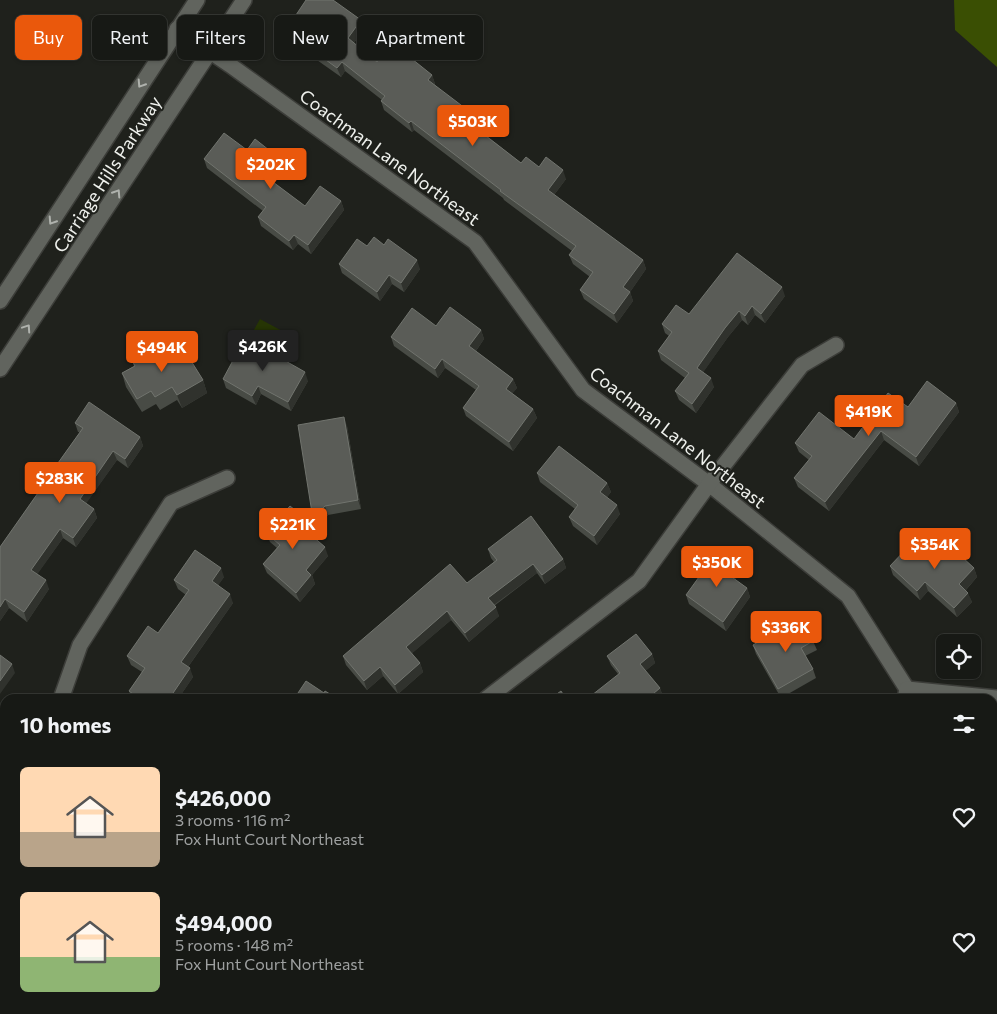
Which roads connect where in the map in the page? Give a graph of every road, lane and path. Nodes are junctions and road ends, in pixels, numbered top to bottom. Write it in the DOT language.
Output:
graph roads {
  1 [pos="197,0"];
  2 [pos="244,0"];
  3 [pos="187,15"];
  4 [pos="234,15"];
  5 [pos="177,31"];
  6 [pos="204,60"];
  7 [pos="222,60"];
  8 [pos="0,301"];
  9 [pos="836,345"];
  10 [pos="0,369"];
  11 [pos="228,478"];
  12 [pos="709,484"];
  13 [pos="64,694"];
  14 [pos="493,694"];
  15 [pos="906,694"];
  1 -- 3 [label="street, Carriage Hills Parkway"];
  2 -- 4 [label="street, Carriage Hills Parkway"];
  5 -- 8 [label="street, Carriage Hills Parkway, one-way"];
  10 -- 6 [label="street, Carriage Hills Parkway, one-way"];
  7 -- 12 [label="street, Coachman Lane Northeast"];
  9 -- 12 [label="street"];
  11 -- 13 [label="street"];
  12 -- 14 [label="street"];
  12 -- 15 [label="street, Coachman Lane Northeast"];
}
